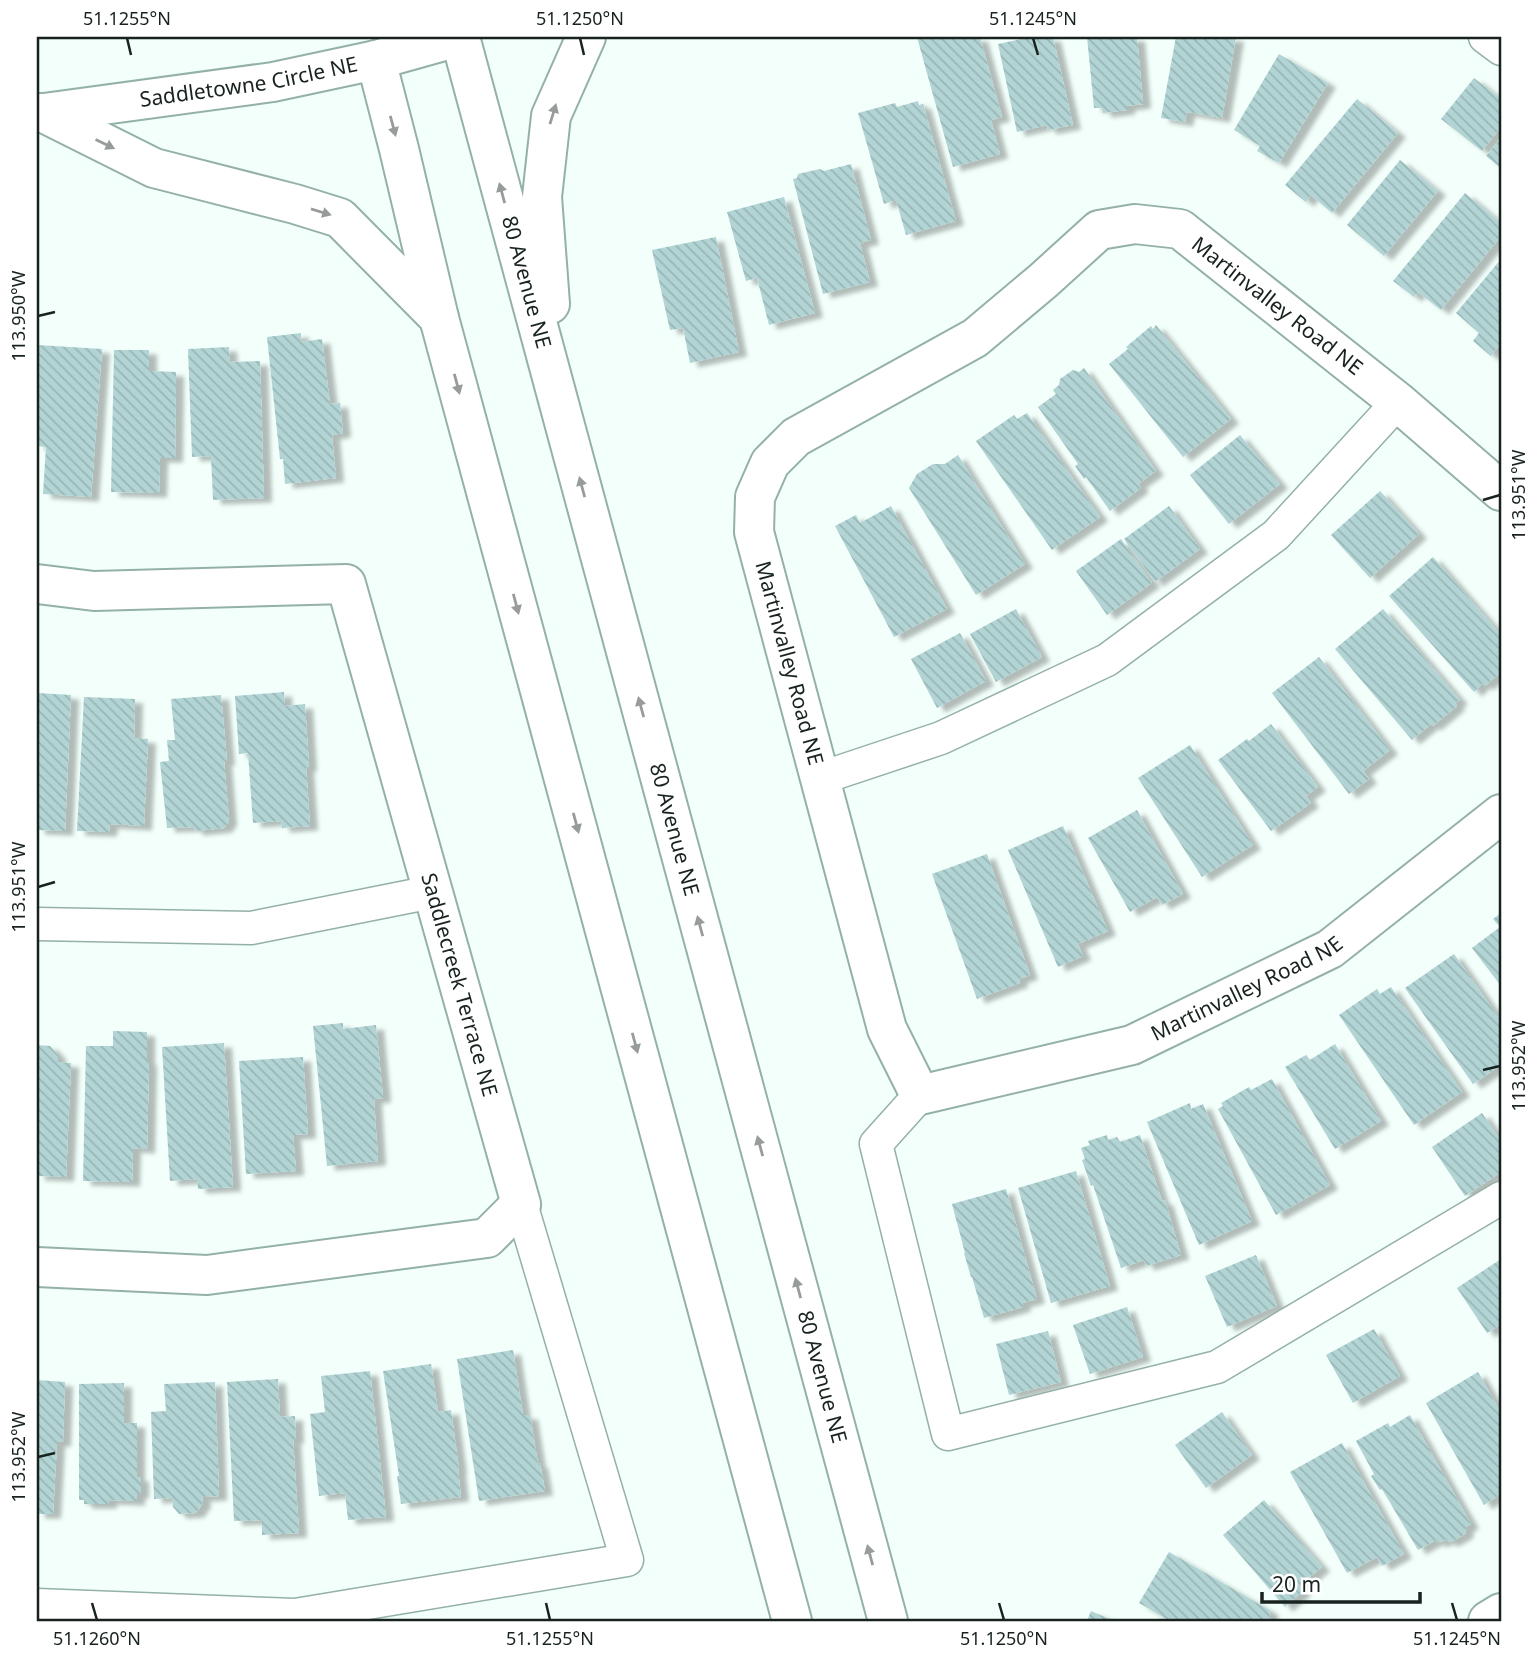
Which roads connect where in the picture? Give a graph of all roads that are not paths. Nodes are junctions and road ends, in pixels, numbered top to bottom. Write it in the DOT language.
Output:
graph roads {
  1 [pos="459,37"];
  2 [pos="586,37"];
  3 [pos="1485,37"];
  4 [pos="1501,49"];
  5 [pos="376,60"];
  6 [pos="41,113"];
  7 [pos="439,318"];
  8 [pos="558,401"];
  9 [pos="1398,401"];
  10 [pos="1501,491"];
  11 [pos="37,584"];
  12 [pos="821,778"];
  13 [pos="1501,814"];
  14 [pos="432,892"];
  15 [pos="37,925"];
  16 [pos="920,1096"];
  17 [pos="1501,1198"];
  18 [pos="521,1204"];
  19 [pos="37,1267"];
  20 [pos="37,1605"];
  21 [pos="1501,1613"];
  22 [pos="792,1621"];
  23 [pos="888,1621"];
  24 [pos="1488,1621"];
  1 -- 5 [label="main road, Saddletowne Circle NE"];
  8 -- 1 [label="main road, 80 Avenue NE, one-way"];
  8 -- 2 [label="main road, one-way"];
  3 -- 4 [label="lane"];
  5 -- 6 [label="main road, Saddletowne Circle NE"];
  5 -- 7 [label="main road, one-way"];
  6 -- 7 [label="main road, one-way"];
  7 -- 22 [label="main road, one-way"];
  23 -- 8 [label="main road, 80 Avenue NE, one-way"];
  9 -- 10 [label="main road, Martinvalley Road NE"];
  9 -- 12 [label="lane"];
  9 -- 12 [label="main road, Martinvalley Road NE"];
  11 -- 14 [label="main road, Saddlecreek Terrace NE"];
  12 -- 16 [label="main road, Martinvalley Road NE"];
  13 -- 16 [label="main road, Martinvalley Road NE"];
  14 -- 15 [label="lane"];
  14 -- 18 [label="main road, Saddlecreek Terrace NE"];
  16 -- 17 [label="lane"];
  18 -- 19 [label="main road"];
  18 -- 20 [label="lane"];
  21 -- 24 [label="main road"];
}
